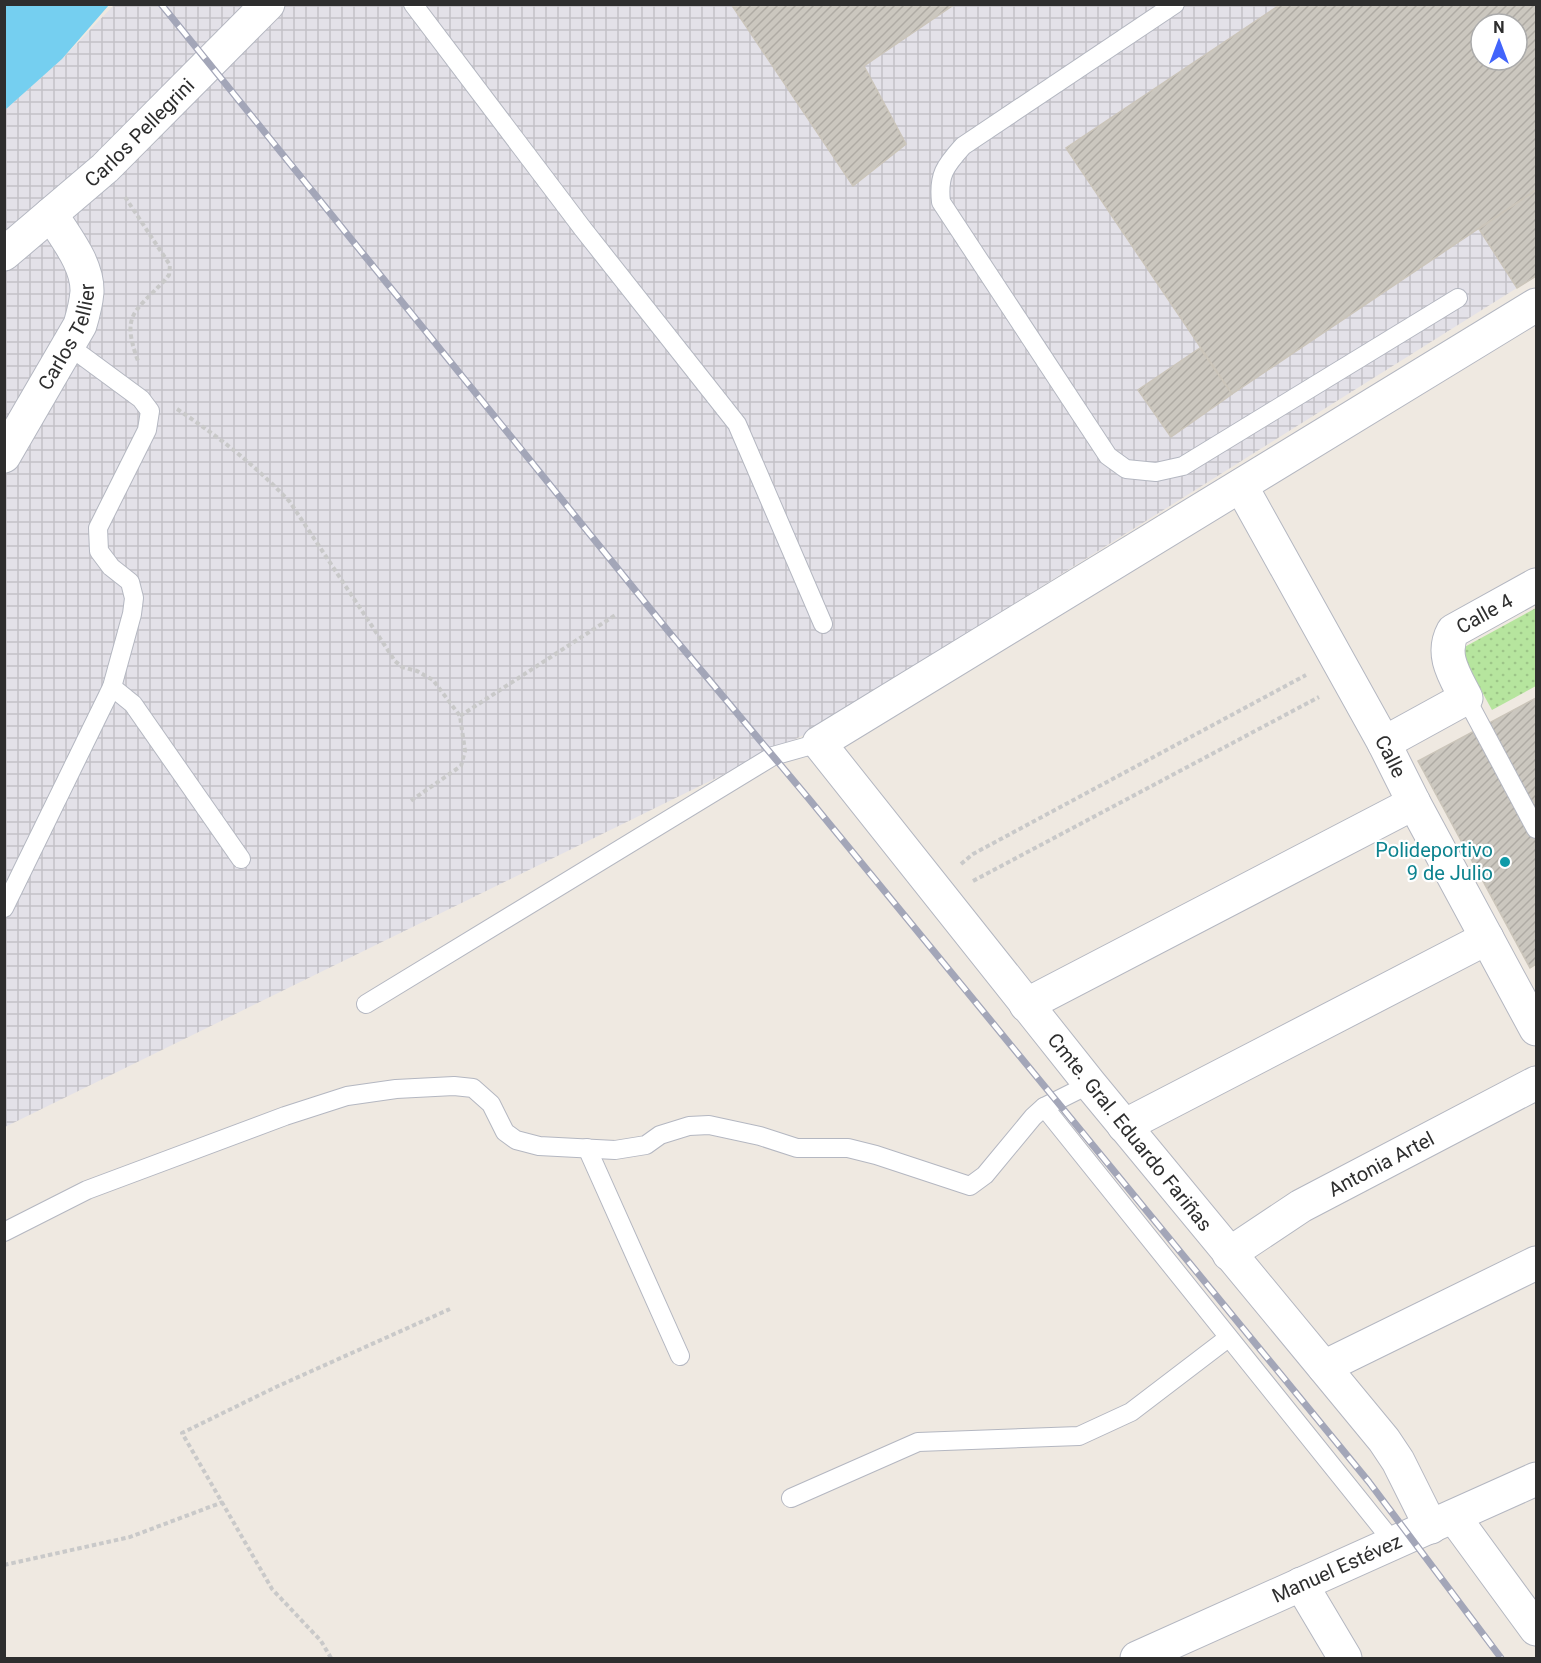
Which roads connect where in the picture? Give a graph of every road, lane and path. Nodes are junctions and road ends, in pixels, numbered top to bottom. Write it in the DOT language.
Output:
graph roads {
  1 [pos="268,4"];
  2 [pos="413,4"];
  3 [pos="1175,4"];
  4 [pos="105,168"];
  5 [pos="51,214"];
  6 [pos="4,254"];
  7 [pos="1458,298"];
  8 [pos="1536,305"];
  9 [pos="69,346"];
  10 [pos="140,368"];
  11 [pos="173,406"];
  12 [pos="4,456"];
  13 [pos="1241,486"];
  14 [pos="1536,585"];
  15 [pos="617,614"];
  16 [pos="823,624"];
  17 [pos="1343,670"];
  18 [pos="112,687"];
  19 [pos="1466,698"];
  20 [pos="460,716"];
  21 [pos="819,743"];
  22 [pos="1384,743"];
  23 [pos="409,802"];
  24 [pos="1414,803"];
  25 [pos="1536,829"];
  26 [pos="241,859"];
  27 [pos="936,892"];
  28 [pos="4,908"];
  29 [pos="1487,938"];
  30 [pos="366,1004"];
  31 [pos="1026,1005"];
  32 [pos="1536,1029"];
  33 [pos="1536,1083"];
  34 [pos="1090,1084"];
  35 [pos="1044,1107"];
  36 [pos="1124,1126"];
  37 [pos="587,1148"];
  38 [pos="4,1232"];
  39 [pos="1229,1254"];
  40 [pos="1536,1263"];
  41 [pos="450,1309"];
  42 [pos="1228,1338"];
  43 [pos="680,1356"];
  44 [pos="1324,1367"];
  45 [pos="1536,1479"];
  46 [pos="791,1498"];
  47 [pos="223,1502"];
  48 [pos="1443,1522"];
  49 [pos="1394,1543"];
  50 [pos="4,1564"];
  51 [pos="1301,1584"];
  52 [pos="1536,1629"];
  53 [pos="331,1659"];
  54 [pos="1137,1659"];
  55 [pos="1346,1659"];
  1 -- 4 [label="street, Carlos Pellegrini"];
  2 -- 16 [label="lane"];
  3 -- 7 [label="lane"];
  4 -- 5 [label="street, Carlos Pellegrini"];
  4 -- 10 [label="path"];
  5 -- 6 [label="street, Carlos Pellegrini"];
  5 -- 9 [label="street, Carlos Tellier"];
  8 -- 13 [label="street"];
  9 -- 12 [label="street, Carlos Tellier"];
  9 -- 18 [label="lane"];
  11 -- 20 [label="path"];
  13 -- 17 [label="street, Calle"];
  13 -- 21 [label="street"];
  14 -- 19 [label="street, Calle 4"];
  15 -- 20 [label="path"];
  17 -- 22 [label="street, Calle"];
  17 -- 27 [label="path"];
  17 -- 27 [label="path"];
  18 -- 26 [label="lane"];
  18 -- 28 [label="lane"];
  19 -- 22 [label="street"];
  19 -- 25 [label="lane"];
  20 -- 23 [label="path"];
  21 -- 27 [label="street, Cmte. Gral. Eduardo Fariñas"];
  21 -- 30 [label="lane"];
  22 -- 24 [label="street, Calle"];
  24 -- 29 [label="street, Calle"];
  24 -- 31 [label="street"];
  27 -- 31 [label="street, Cmte. Gral. Eduardo Fariñas"];
  29 -- 32 [label="street, Calle"];
  29 -- 36 [label="street"];
  31 -- 34 [label="street, Cmte. Gral. Eduardo Fariñas"];
  33 -- 39 [label="street, Antonia Artel"];
  34 -- 35 [label="lane"];
  34 -- 36 [label="street, Cmte. Gral. Eduardo Fariñas"];
  35 -- 37 [label="lane"];
  35 -- 42 [label="lane"];
  36 -- 39 [label="street, Cmte. Gral. Eduardo Fariñas"];
  37 -- 38 [label="lane"];
  37 -- 43 [label="lane"];
  39 -- 44 [label="street, Cmte. Gral. Eduardo Fariñas"];
  40 -- 44 [label="street"];
  41 -- 47 [label="path"];
  42 -- 46 [label="lane"];
  42 -- 49 [label="lane"];
  44 -- 48 [label="street, Cmte. Gral. Eduardo Fariñas"];
  45 -- 48 [label="street, Manuel Estévez"];
  47 -- 50 [label="path"];
  47 -- 53 [label="path"];
  48 -- 49 [label="street, Manuel Estévez"];
  48 -- 52 [label="street, Cmte. Gral. Eduardo Fariñas"];
  49 -- 51 [label="street, Manuel Estévez"];
  51 -- 54 [label="street, Manuel Estévez"];
  51 -- 55 [label="street"];
}
